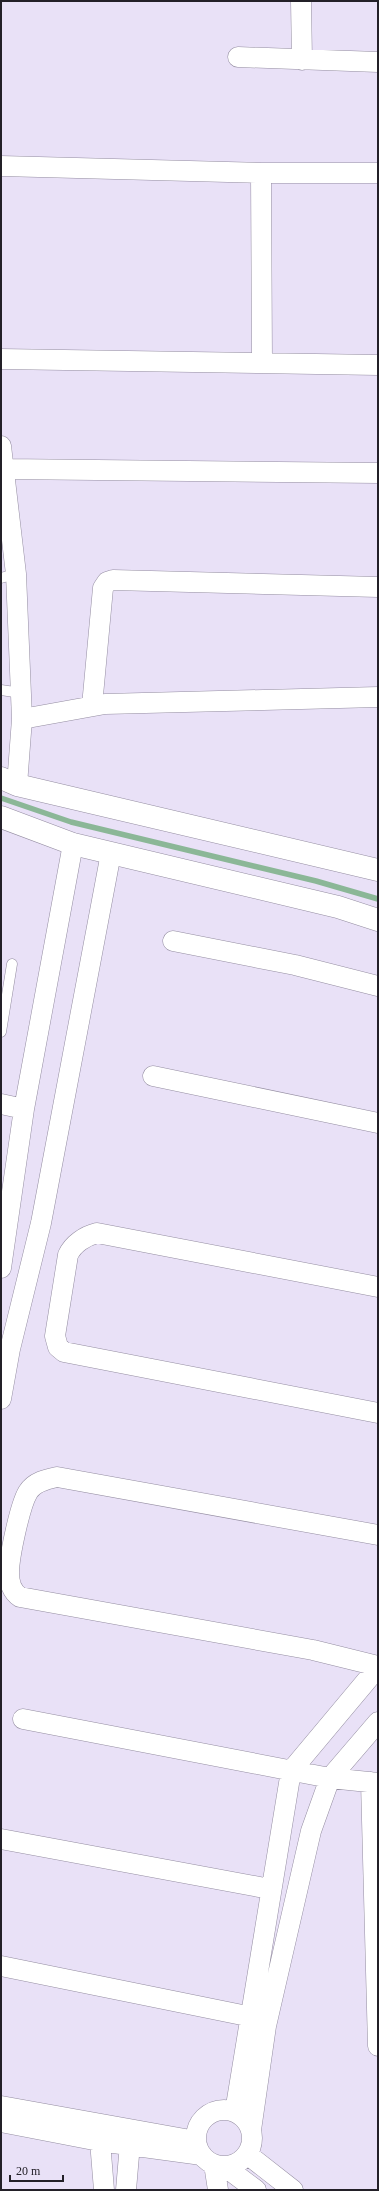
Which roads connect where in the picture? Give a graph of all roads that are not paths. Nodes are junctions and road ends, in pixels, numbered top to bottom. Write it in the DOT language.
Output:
graph roads {
  1 [pos="301,1"];
  2 [pos="238,57"];
  3 [pos="302,60"];
  4 [pos="378,62"];
  5 [pos="1,166"];
  6 [pos="260,173"];
  7 [pos="378,173"];
  8 [pos="1,359"];
  9 [pos="262,362"];
  10 [pos="378,366"];
  11 [pos="1,446"];
  12 [pos="5,469"];
  13 [pos="378,473"];
  14 [pos="9,576"];
  15 [pos="378,587"];
  16 [pos="1,690"];
  17 [pos="21,693"];
  18 [pos="378,697"];
  19 [pos="92,706"];
  20 [pos="22,719"];
  21 [pos="9,782"];
  22 [pos="1,817"];
  23 [pos="73,844"];
  24 [pos="111,853"];
  25 [pos="378,870"];
  26 [pos="378,920"];
  27 [pos="173,941"];
  28 [pos="12,964"];
  29 [pos="378,986"];
  30 [pos="1,1032"];
  31 [pos="154,1076"];
  32 [pos="1,1104"];
  33 [pos="24,1110"];
  34 [pos="378,1123"];
  35 [pos="1,1268"];
  36 [pos="378,1287"];
  37 [pos="1,1399"];
  38 [pos="378,1413"];
  39 [pos="378,1535"];
  40 [pos="378,1666"];
  41 [pos="23,1719"];
  42 [pos="378,1722"];
  43 [pos="290,1771"];
  44 [pos="330,1778"];
  45 [pos="374,1782"];
  46 [pos="1,1839"];
  47 [pos="270,1889"];
  48 [pos="1,1966"];
  49 [pos="252,2017"];
  50 [pos="378,2046"];
  51 [pos="1,2106"];
  52 [pos="235,2112"];
  53 [pos="1,2122"];
  54 [pos="251,2130"];
  55 [pos="99,2132"];
  56 [pos="131,2137"];
  57 [pos="247,2154"];
  58 [pos="209,2157"];
  59 [pos="104,2190"];
  60 [pos="126,2190"];
  61 [pos="218,2190"];
  62 [pos="256,2190"];
  63 [pos="293,2190"];
  1 -- 3 [label="street"];
  2 -- 3 [label="street"];
  3 -- 4 [label="street"];
  5 -- 6 [label="street"];
  6 -- 7 [label="street"];
  6 -- 9 [label="street"];
  8 -- 9 [label="street"];
  9 -- 10 [label="street"];
  11 -- 12 [label="street"];
  12 -- 13 [label="street"];
  12 -- 14 [label="street"];
  14 -- 17 [label="street"];
  15 -- 19 [label="street"];
  16 -- 17 [label="lane"];
  17 -- 20 [label="street"];
  18 -- 19 [label="street"];
  19 -- 20 [label="street"];
  20 -- 21 [label="street"];
  21 -- 25 [label="street"];
  22 -- 23 [label="street"];
  23 -- 24 [label="street"];
  23 -- 33 [label="street"];
  24 -- 26 [label="street"];
  24 -- 37 [label="street"];
  27 -- 29 [label="street"];
  28 -- 30 [label="lane"];
  31 -- 34 [label="street"];
  32 -- 33 [label="street"];
  33 -- 35 [label="street"];
  36 -- 38 [label="street"];
  39 -- 40 [label="street"];
  40 -- 43 [label="street"];
  41 -- 43 [label="street"];
  42 -- 44 [label="street"];
  43 -- 44 [label="street"];
  43 -- 47 [label="street"];
  44 -- 45 [label="street"];
  44 -- 54 [label="street"];
  45 -- 50 [label="street"];
  46 -- 47 [label="street"];
  47 -- 49 [label="street"];
  48 -- 49 [label="street"];
  49 -- 52 [label="street"];
  51 -- 55 [label="street"];
  52 -- 54 [label="street"];
  52 -- 58 [label="street"];
  53 -- 55 [label="street"];
  54 -- 57 [label="street"];
  55 -- 56 [label="street"];
  55 -- 59 [label="street"];
  56 -- 58 [label="street"];
  56 -- 60 [label="street"];
  57 -- 58 [label="street"];
  57 -- 63 [label="street"];
  58 -- 61 [label="street"];
  58 -- 62 [label="street"];
}
